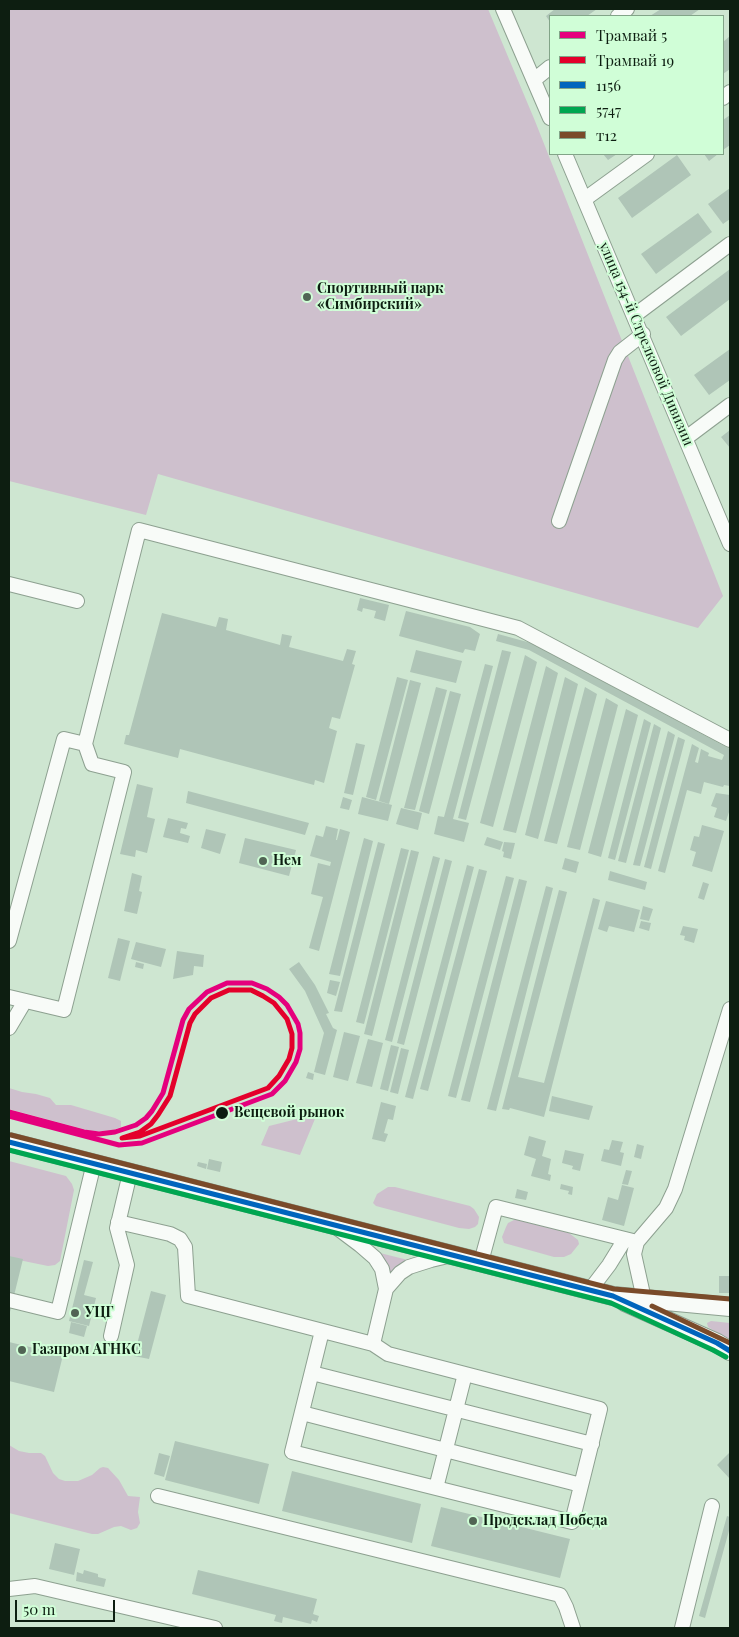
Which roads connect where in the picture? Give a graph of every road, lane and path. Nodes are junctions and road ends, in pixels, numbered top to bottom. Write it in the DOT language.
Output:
graph roads {
  1 [pos="503,9"];
  2 [pos="549,68"];
  3 [pos="534,80"];
  4 [pos="549,116"];
  5 [pos="565,155"];
  6 [pos="646,155"];
  7 [pos="585,199"];
  8 [pos="730,244"];
  9 [pos="635,315"];
  10 [pos="643,334"];
  11 [pos="730,405"];
  12 [pos="686,438"];
  13 [pos="559,521"];
  14 [pos="728,539"];
  15 [pos="9,584"];
  16 [pos="77,601"];
  17 [pos="730,740"];
  18 [pos="85,744"];
  19 [pos="9,941"];
  20 [pos="9,997"];
  21 [pos="25,1000"];
  22 [pos="730,1009"];
  23 [pos="9,1028"];
  24 [pos="9,1142"];
  25 [pos="94,1163"];
  26 [pos="130,1173"];
  27 [pos="118,1222"];
  28 [pos="334,1225"];
  29 [pos="631,1241"];
  30 [pos="452,1255"];
  31 [pos="481,1262"];
  32 [pos="386,1289"];
  33 [pos="590,1290"];
  34 [pos="613,1296"];
  35 [pos="644,1299"];
  36 [pos="9,1300"];
  37 [pos="730,1307"];
  38 [pos="322,1331"];
  39 [pos="111,1336"];
  40 [pos="373,1344"];
  41 [pos="730,1351"];
  42 [pos="312,1373"];
  43 [pos="465,1374"];
  44 [pos="456,1409"];
  45 [pos="302,1414"];
  46 [pos="592,1444"];
  47 [pos="446,1450"];
  48 [pos="581,1485"];
  49 [pos="436,1488"];
  50 [pos="158,1496"];
  51 [pos="712,1506"];
  52 [pos="9,1589"];
  53 [pos="215,1628"];
  54 [pos="573,1628"];
  55 [pos="682,1628"];
  1 -- 3 [label="street"];
  2 -- 3 [label="street"];
  3 -- 4 [label="street"];
  5 -- 7 [label="street, улица 154-й Стрелковой Дивизии"];
  6 -- 7 [label="street"];
  7 -- 9 [label="street, улица 154-й Стрелковой Дивизии"];
  8 -- 9 [label="street"];
  9 -- 10 [label="street, улица 154-й Стрелковой Дивизии"];
  10 -- 12 [label="street, улица 154-й Стрелковой Дивизии"];
  10 -- 13 [label="street"];
  11 -- 12 [label="street"];
  12 -- 14 [label="street, улица 154-й Стрелковой Дивизии"];
  15 -- 16 [label="street"];
  17 -- 18 [label="street"];
  18 -- 19 [label="street"];
  18 -- 21 [label="street"];
  20 -- 21 [label="street"];
  21 -- 23 [label="street"];
  22 -- 29 [label="street"];
  24 -- 25 [label="main road"];
  25 -- 26 [label="main road"];
  25 -- 36 [label="street"];
  26 -- 27 [label="street"];
  26 -- 28 [label="main road"];
  27 -- 38 [label="street"];
  27 -- 39 [label="street"];
  28 -- 30 [label="main road"];
  28 -- 32 [label="street"];
  29 -- 31 [label="street"];
  29 -- 33 [label="street"];
  29 -- 35 [label="street"];
  30 -- 31 [label="main road"];
  30 -- 32 [label="street"];
  31 -- 33 [label="main road"];
  32 -- 40 [label="street"];
  33 -- 34 [label="main road"];
  34 -- 35 [label="main road"];
  34 -- 41 [label="main road"];
  35 -- 37 [label="main road"];
  38 -- 40 [label="street"];
  38 -- 42 [label="street"];
  40 -- 43 [label="street"];
  42 -- 44 [label="street"];
  42 -- 45 [label="street"];
  43 -- 44 [label="street"];
  43 -- 46 [label="street"];
  44 -- 46 [label="street"];
  44 -- 47 [label="street"];
  45 -- 47 [label="street"];
  45 -- 49 [label="street"];
  46 -- 48 [label="street"];
  47 -- 48 [label="street"];
  47 -- 49 [label="street"];
  48 -- 49 [label="street"];
  50 -- 54 [label="street"];
  51 -- 55 [label="street"];
  52 -- 53 [label="street"];
}
